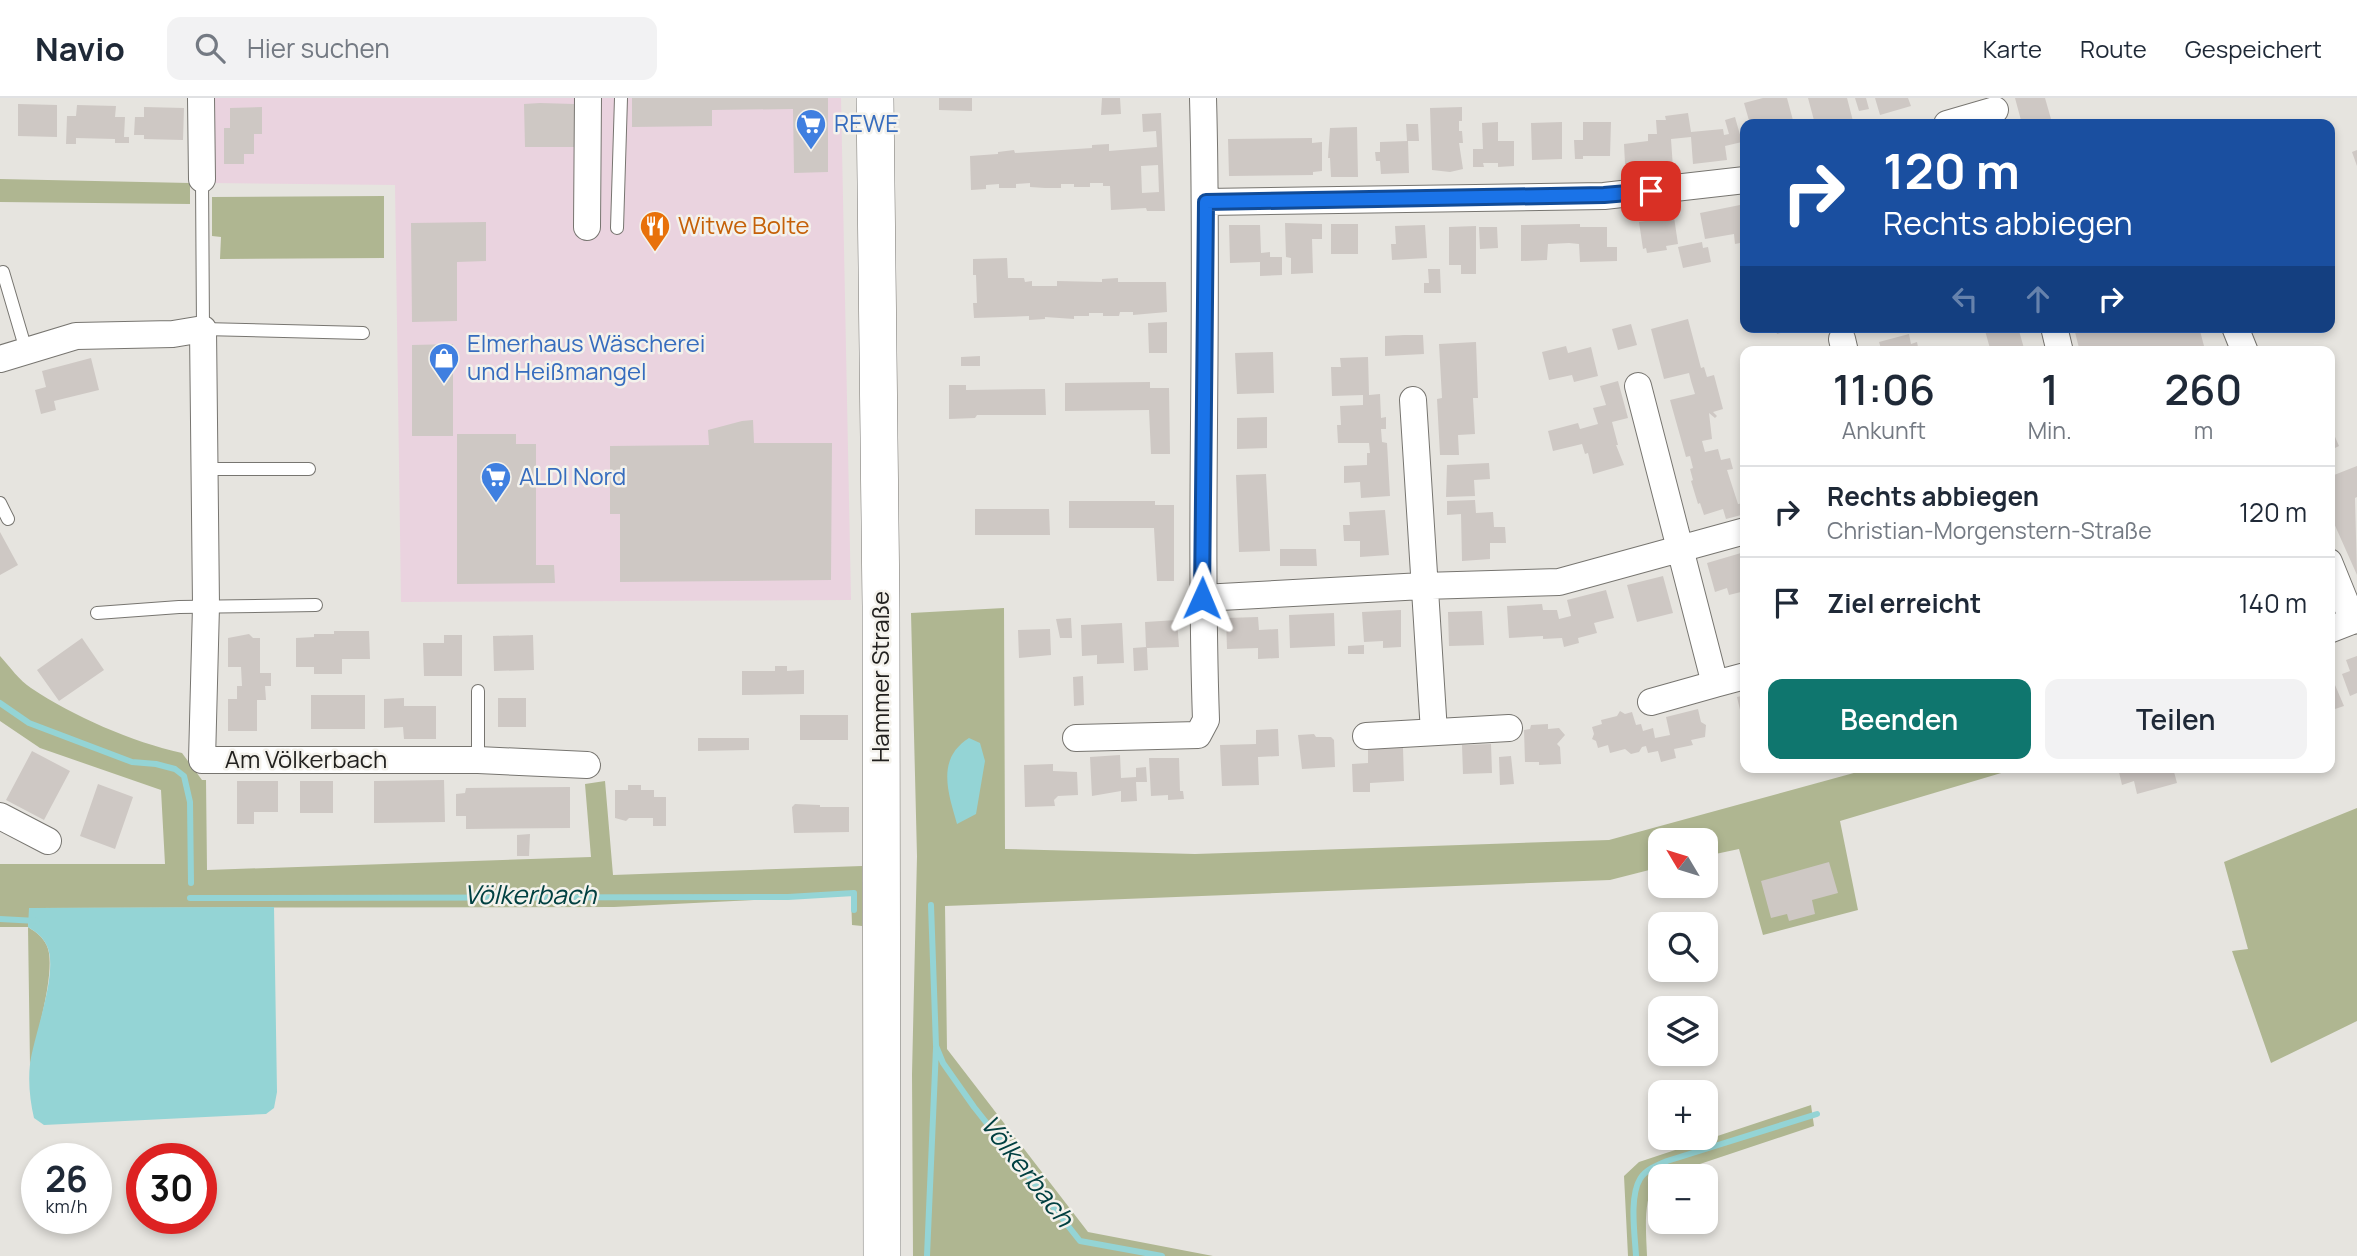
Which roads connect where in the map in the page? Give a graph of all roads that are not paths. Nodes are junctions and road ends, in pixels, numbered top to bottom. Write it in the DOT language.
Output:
graph roads {
  1 [pos="201,98"];
  2 [pos="588,98"];
  3 [pos="621,98"];
  4 [pos="875,98"];
  5 [pos="1203,98"];
  6 [pos="1995,111"];
  7 [pos="1965,119"];
  8 [pos="202,179"];
  9 [pos="1740,181"];
  10 [pos="1206,202"];
  11 [pos="587,227"];
  12 [pos="617,228"];
  13 [pos="3,272"];
  14 [pos="203,329"];
  15 [pos="363,333"];
  16 [pos="26,350"];
  17 [pos="0,359"];
  18 [pos="1638,386"];
  19 [pos="1413,400"];
  20 [pos="203,469"];
  21 [pos="309,469"];
  22 [pos="0,503"];
  23 [pos="8,519"];
  24 [pos="1740,533"];
  25 [pos="1682,550"];
  26 [pos="2335,584"];
  27 [pos="1423,586"];
  28 [pos="1202,598"];
  29 [pos="316,605"];
  30 [pos="206,607"];
  31 [pos="97,613"];
  32 [pos="2346,623"];
  33 [pos="1740,677"];
  34 [pos="1715,684"];
  35 [pos="478,691"];
  36 [pos="1651,702"];
  37 [pos="1509,728"];
  38 [pos="1434,732"];
  39 [pos="1366,736"];
  40 [pos="1076,738"];
  41 [pos="478,760"];
  42 [pos="587,765"];
  43 [pos="0,816"];
  44 [pos="48,841"];
  45 [pos="882,1256"];
  1 -- 8 [label="street"];
  2 -- 11 [label="street"];
  3 -- 12 [label="lane"];
  4 -- 45 [label="main road, Hammer Straße"];
  5 -- 10 [label="street"];
  6 -- 7 [label="street"];
  8 -- 14 [label="lane"];
  9 -- 10 [label="street"];
  10 -- 28 [label="street"];
  13 -- 16 [label="lane"];
  14 -- 15 [label="lane"];
  14 -- 16 [label="street"];
  14 -- 20 [label="street, Am Völkerbach"];
  16 -- 17 [label="street"];
  18 -- 25 [label="street"];
  19 -- 27 [label="street"];
  20 -- 21 [label="lane"];
  20 -- 30 [label="street, Am Völkerbach"];
  22 -- 23 [label="lane"];
  24 -- 25 [label="street"];
  25 -- 27 [label="street"];
  25 -- 34 [label="street"];
  26 -- 32 [label="street"];
  27 -- 28 [label="street"];
  27 -- 38 [label="street"];
  28 -- 40 [label="street"];
  29 -- 30 [label="lane"];
  30 -- 31 [label="lane"];
  30 -- 41 [label="street, Am Völkerbach"];
  33 -- 34 [label="street"];
  34 -- 36 [label="street"];
  35 -- 41 [label="lane"];
  37 -- 38 [label="street"];
  38 -- 39 [label="street"];
  41 -- 42 [label="street, Am Völkerbach"];
  43 -- 44 [label="street"];
}
